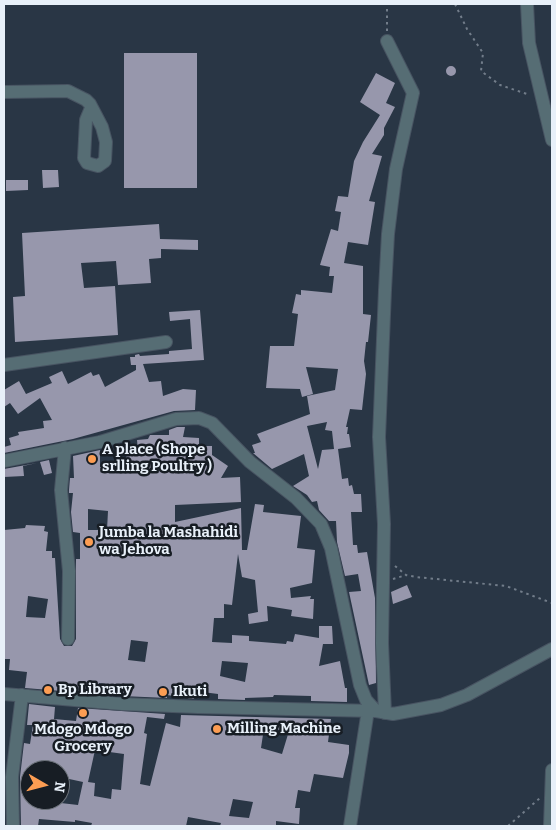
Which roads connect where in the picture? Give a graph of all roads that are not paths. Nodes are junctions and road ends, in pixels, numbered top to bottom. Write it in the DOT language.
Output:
graph roads {
  1 [pos="528,4"];
  2 [pos="387,41"];
  3 [pos="4,92"];
  4 [pos="92,108"];
  5 [pos="552,140"];
  6 [pos="166,342"];
  7 [pos="4,365"];
  8 [pos="65,448"];
  9 [pos="4,461"];
  10 [pos="68,639"];
  11 [pos="552,650"];
  12 [pos="4,694"];
  13 [pos="22,695"];
  14 [pos="376,711"];
  15 [pos="552,770"];
  16 [pos="13,826"];
  17 [pos="350,826"];
  18 [pos="550,826"];
  1 -- 5 [label="street"];
  2 -- 14 [label="street"];
  3 -- 4 [label="street"];
  6 -- 7 [label="street"];
  8 -- 9 [label="street"];
  8 -- 10 [label="street"];
  8 -- 14 [label="street"];
  11 -- 14 [label="street"];
  12 -- 13 [label="street"];
  13 -- 14 [label="street"];
  13 -- 16 [label="street"];
  14 -- 17 [label="street"];
  15 -- 18 [label="street"];
}
